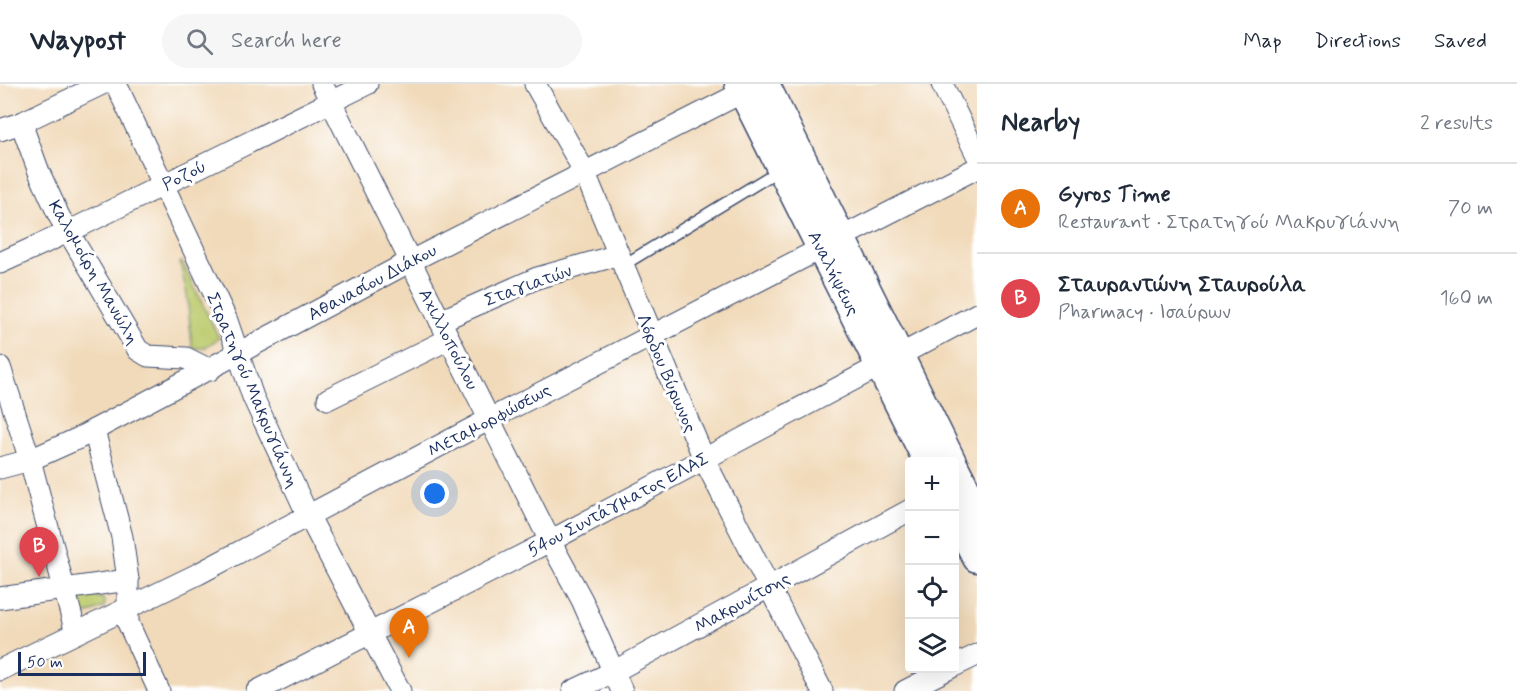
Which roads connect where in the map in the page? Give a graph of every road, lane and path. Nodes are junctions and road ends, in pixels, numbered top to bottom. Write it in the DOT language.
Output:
graph roads {
  1 [pos="102,84"];
  2 [pos="116,84"];
  3 [pos="367,84"];
  4 [pos="536,84"];
  5 [pos="942,84"];
  6 [pos="749,87"];
  7 [pos="326,93"];
  8 [pos="21,123"];
  9 [pos="0,130"];
  10 [pos="977,155"];
  11 [pos="977,168"];
  12 [pos="782,169"];
  13 [pos="584,171"];
  14 [pos="162,186"];
  15 [pos="68,232"];
  16 [pos="831,243"];
  17 [pos="620,261"];
  18 [pos="410,262"];
  19 [pos="0,263"];
  20 [pos="977,314"];
  21 [pos="445,330"];
  22 [pos="652,335"];
  23 [pos="238,354"];
  24 [pos="889,359"];
  25 [pos="0,370"];
  26 [pos="210,370"];
  27 [pos="328,399"];
  28 [pos="490,419"];
  29 [pos="94,430"];
  30 [pos="926,457"];
  31 [pos="704,459"];
  32 [pos="30,460"];
  33 [pos="0,468"];
  34 [pos="960,474"];
  35 [pos="907,511"];
  36 [pos="977,511"];
  37 [pos="308,516"];
  38 [pos="959,524"];
  39 [pos="550,541"];
  40 [pos="977,558"];
  41 [pos="128,580"];
  42 [pos="65,587"];
  43 [pos="769,587"];
  44 [pos="0,598"];
  45 [pos="127,608"];
  46 [pos="76,633"];
  47 [pos="369,633"];
  48 [pos="977,655"];
  49 [pos="959,664"];
  50 [pos="0,670"];
  51 [pos="942,673"];
  52 [pos="618,681"];
  53 [pos="159,691"];
  54 [pos="257,691"];
  55 [pos="400,691"];
  56 [pos="573,691"];
  57 [pos="822,691"];
  58 [pos="905,691"];
  1 -- 8 [label="street"];
  2 -- 14 [label="street, Στρατηγού Μακρυγιάννη"];
  3 -- 7 [label="street, Ροζού"];
  4 -- 13 [label="street, Λόρδου Βύρωνος"];
  5 -- 10 [label="street"];
  6 -- 12 [label="main road, Αναλήψεως"];
  6 -- 13 [label="street, Αθανασίου Διάκου"];
  6 -- 16 [label="main road, Αναλήψεως"];
  7 -- 14 [label="street, Ροζού"];
  7 -- 18 [label="street, Αχιλλοπούλου"];
  8 -- 9 [label="street"];
  8 -- 15 [label="street, Καλομοίρη Μανώλη"];
  11 -- 16 [label="street, Μεταμορφώσεως"];
  12 -- 16 [label="main road, Αναλήψεως"];
  12 -- 17 [label="lane, Σταγιατών"];
  13 -- 17 [label="street, Λόρδου Βύρωνος"];
  13 -- 18 [label="street, Αθανασίου Διάκου"];
  14 -- 15 [label="street, Ροζού"];
  14 -- 23 [label="street, Στρατηγού Μακρυγιάννη"];
  15 -- 19 [label="street, Ροζού"];
  15 -- 26 [label="street, Καλομοίρη Μανώλη"];
  16 -- 22 [label="street, Μεταμορφώσεως"];
  16 -- 24 [label="main road, Αναλήψεως"];
  17 -- 21 [label="street, Σταγιατών"];
  17 -- 22 [label="street, Λόρδου Βύρωνος"];
  18 -- 21 [label="street, Αχιλλοπούλου"];
  18 -- 23 [label="street, Αθανασίου Διάκου"];
  20 -- 24 [label="street, 54ου Συντάγματος ΕΛΑΣ"];
  21 -- 27 [label="street, Σταγιατών"];
  21 -- 28 [label="street, Αχιλλοπούλου"];
  22 -- 28 [label="street, Μεταμορφώσεως"];
  22 -- 31 [label="street, Λόρδου Βύρωνος"];
  23 -- 26 [label="street, Αθανασίου Διάκου"];
  23 -- 37 [label="street, Στρατηγού Μακρυγιάννη"];
  24 -- 30 [label="main road, Αναλήψεως"];
  24 -- 31 [label="street, 54ου Συντάγματος ΕΛΑΣ"];
  24 -- 34 [label="main road, Αναλήψεως"];
  25 -- 32 [label="street"];
  26 -- 29 [label="street, Αθανασίου Διάκου"];
  28 -- 37 [label="street, Μεταμορφώσεως"];
  28 -- 39 [label="street, Αχιλλοπούλου"];
  29 -- 32 [label="street, Αθανασίου Διάκου"];
  29 -- 41 [label="street"];
  31 -- 39 [label="street, 54ου Συντάγματος ΕΛΑΣ"];
  31 -- 43 [label="street, Λόρδου Βύρωνος"];
  32 -- 33 [label="street, Αθανασίου Διάκου"];
  32 -- 42 [label="street"];
  34 -- 36 [label="main road, Αναλήψεως"];
  35 -- 43 [label="street, Μακρυνίτσης"];
  37 -- 45 [label="street, Μεταμορφώσεως"];
  37 -- 47 [label="street, Στρατηγού Μακρυγιάννη"];
  38 -- 40 [label="main road"];
  39 -- 47 [label="street, 54ου Συντάγματος ΕΛΑΣ"];
  39 -- 52 [label="street, Αχιλλοπούλου"];
  41 -- 42 [label="street"];
  41 -- 45 [label="street"];
  42 -- 44 [label="street"];
  42 -- 46 [label="street"];
  43 -- 52 [label="street, Μακρυνίτσης"];
  43 -- 57 [label="street, Λόρδου Βύρωνος"];
  45 -- 46 [label="street, Μεταμορφώσεως"];
  45 -- 53 [label="street"];
  46 -- 50 [label="street, Μεταμορφώσεως"];
  47 -- 54 [label="street, 54ου Συντάγματος ΕΛΑΣ"];
  47 -- 55 [label="street, Στρατηγού Μακρυγιάννη"];
  48 -- 49 [label="street"];
  51 -- 58 [label="street"];
  52 -- 56 [label="street, Μακρυνίτσης"];
}
